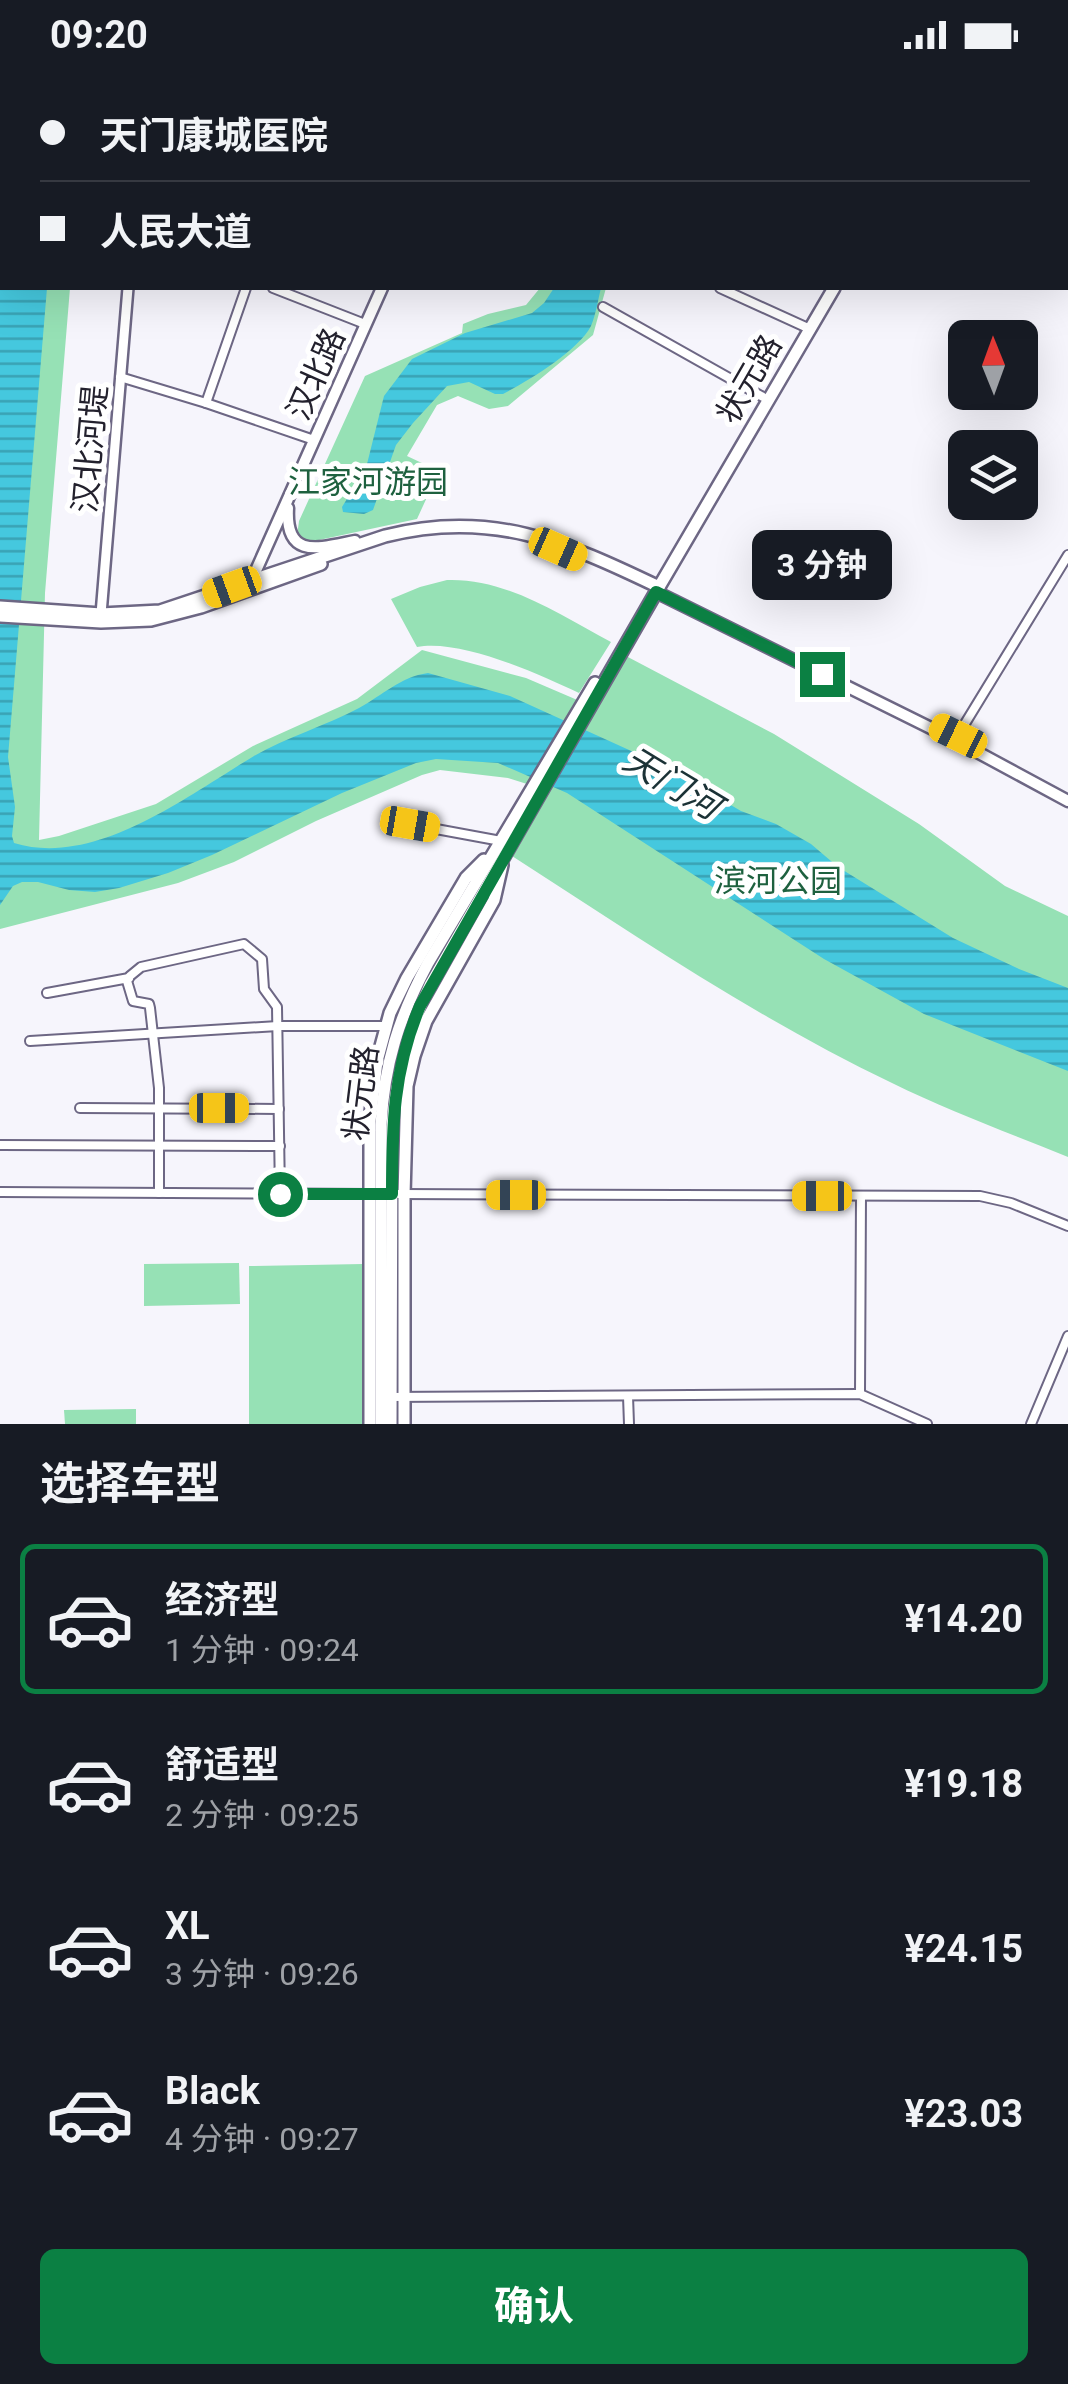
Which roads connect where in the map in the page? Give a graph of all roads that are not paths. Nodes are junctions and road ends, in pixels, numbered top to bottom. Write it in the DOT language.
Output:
graph roads {
  1 [pos="128,290"];
  2 [pos="245,290"];
  3 [pos="278,290"];
  4 [pos="381,290"];
  5 [pos="724,290"];
  6 [pos="829,290"];
  7 [pos="603,307"];
  8 [pos="366,324"];
  9 [pos="807,328"];
  10 [pos="120,377"];
  11 [pos="763,397"];
  12 [pos="206,403"];
  13 [pos="314,440"];
  14 [pos="288,502"];
  15 [pos="385,536"];
  16 [pos="1068,555"];
  17 [pos="249,585"];
  18 [pos="655,588"];
  19 [pos="0,607"];
  20 [pos="101,614"];
  21 [pos="0,616"];
  22 [pos="58,616"];
  23 [pos="957,738"];
  24 [pos="1068,798"];
  25 [pos="410,824"];
  26 [pos="500,849"];
  27 [pos="129,978"];
  28 [pos="47,994"];
  29 [pos="278,1026"];
  30 [pos="386,1026"];
  31 [pos="153,1033"];
  32 [pos="30,1040"];
  33 [pos="374,1076"];
  34 [pos="402,1083"];
  35 [pos="383,1096"];
  36 [pos="80,1108"];
  37 [pos="158,1108"];
  38 [pos="279,1108"];
  39 [pos="404,1134"];
  40 [pos="392,1142"];
  41 [pos="0,1145"];
  42 [pos="159,1145"];
  43 [pos="280,1146"];
  44 [pos="0,1192"];
  45 [pos="159,1193"];
  46 [pos="280,1194"];
  47 [pos="386,1194"];
  48 [pos="861,1196"];
  49 [pos="1068,1226"];
  50 [pos="1068,1336"];
  51 [pos="860,1394"];
  52 [pos="628,1396"];
  53 [pos="392,1397"];
  54 [pos="370,1424"];
  55 [pos="381,1424"];
  56 [pos="391,1424"];
  57 [pos="404,1424"];
  58 [pos="629,1424"];
  59 [pos="927,1424"];
  60 [pos="1031,1424"];
  1 -- 10 [label="street, 汉北河堤"];
  2 -- 12 [label="street"];
  3 -- 8 [label="street"];
  4 -- 8 [label="main road, 汉北路"];
  5 -- 9 [label="street"];
  6 -- 9 [label="main road, 状元路"];
  7 -- 11 [label="street"];
  8 -- 13 [label="main road, 汉北路"];
  9 -- 11 [label="main road, 状元路"];
  9 -- 18 [label="main road, 状元路"];
  10 -- 12 [label="street"];
  10 -- 20 [label="street, 汉北河堤"];
  11 -- 18 [label="main road, 状元路"];
  12 -- 13 [label="street"];
  13 -- 14 [label="main road, 汉北路"];
  14 -- 15 [label="main road"];
  14 -- 17 [label="main road, 汉北路"];
  15 -- 17 [label="main road"];
  15 -- 18 [label="main road"];
  16 -- 23 [label="street"];
  17 -- 18 [label="main road"];
  17 -- 20 [label="main road"];
  17 -- 22 [label="main road"];
  18 -- 23 [label="main road"];
  18 -- 26 [label="main road, 状元路"];
  19 -- 22 [label="main road"];
  20 -- 22 [label="main road"];
  21 -- 22 [label="main road"];
  23 -- 24 [label="main road"];
  25 -- 26 [label="street"];
  26 -- 30 [label="main road"];
  26 -- 34 [label="main road, 状元路"];
  26 -- 35 [label="main road, 状元路"];
  27 -- 28 [label="street"];
  27 -- 29 [label="street"];
  27 -- 31 [label="street"];
  29 -- 30 [label="street"];
  29 -- 31 [label="street"];
  29 -- 38 [label="street"];
  30 -- 33 [label="main road"];
  31 -- 32 [label="street"];
  31 -- 37 [label="street"];
  33 -- 35 [label="main road"];
  33 -- 47 [label="main road"];
  34 -- 39 [label="main road"];
  34 -- 40 [label="main road, 状元路"];
  35 -- 47 [label="main road, 状元路"];
  36 -- 37 [label="street"];
  37 -- 38 [label="street"];
  37 -- 42 [label="street"];
  38 -- 43 [label="street"];
  39 -- 40 [label="main road"];
  39 -- 47 [label="main road"];
  40 -- 47 [label="main road, 状元路"];
  41 -- 42 [label="street"];
  42 -- 43 [label="street"];
  42 -- 45 [label="street"];
  43 -- 46 [label="street"];
  44 -- 45 [label="street"];
  45 -- 46 [label="street"];
  46 -- 47 [label="street"];
  47 -- 48 [label="street"];
  47 -- 53 [label="main road, 状元路"];
  47 -- 53 [label="main road"];
  47 -- 54 [label="main road"];
  48 -- 49 [label="street"];
  48 -- 51 [label="street"];
  50 -- 60 [label="street"];
  51 -- 52 [label="street"];
  51 -- 59 [label="street"];
  52 -- 53 [label="street"];
  52 -- 58 [label="street"];
  53 -- 55 [label="main road, 状元路"];
  53 -- 56 [label="main road, 状元路"];
  53 -- 57 [label="main road"];
}
